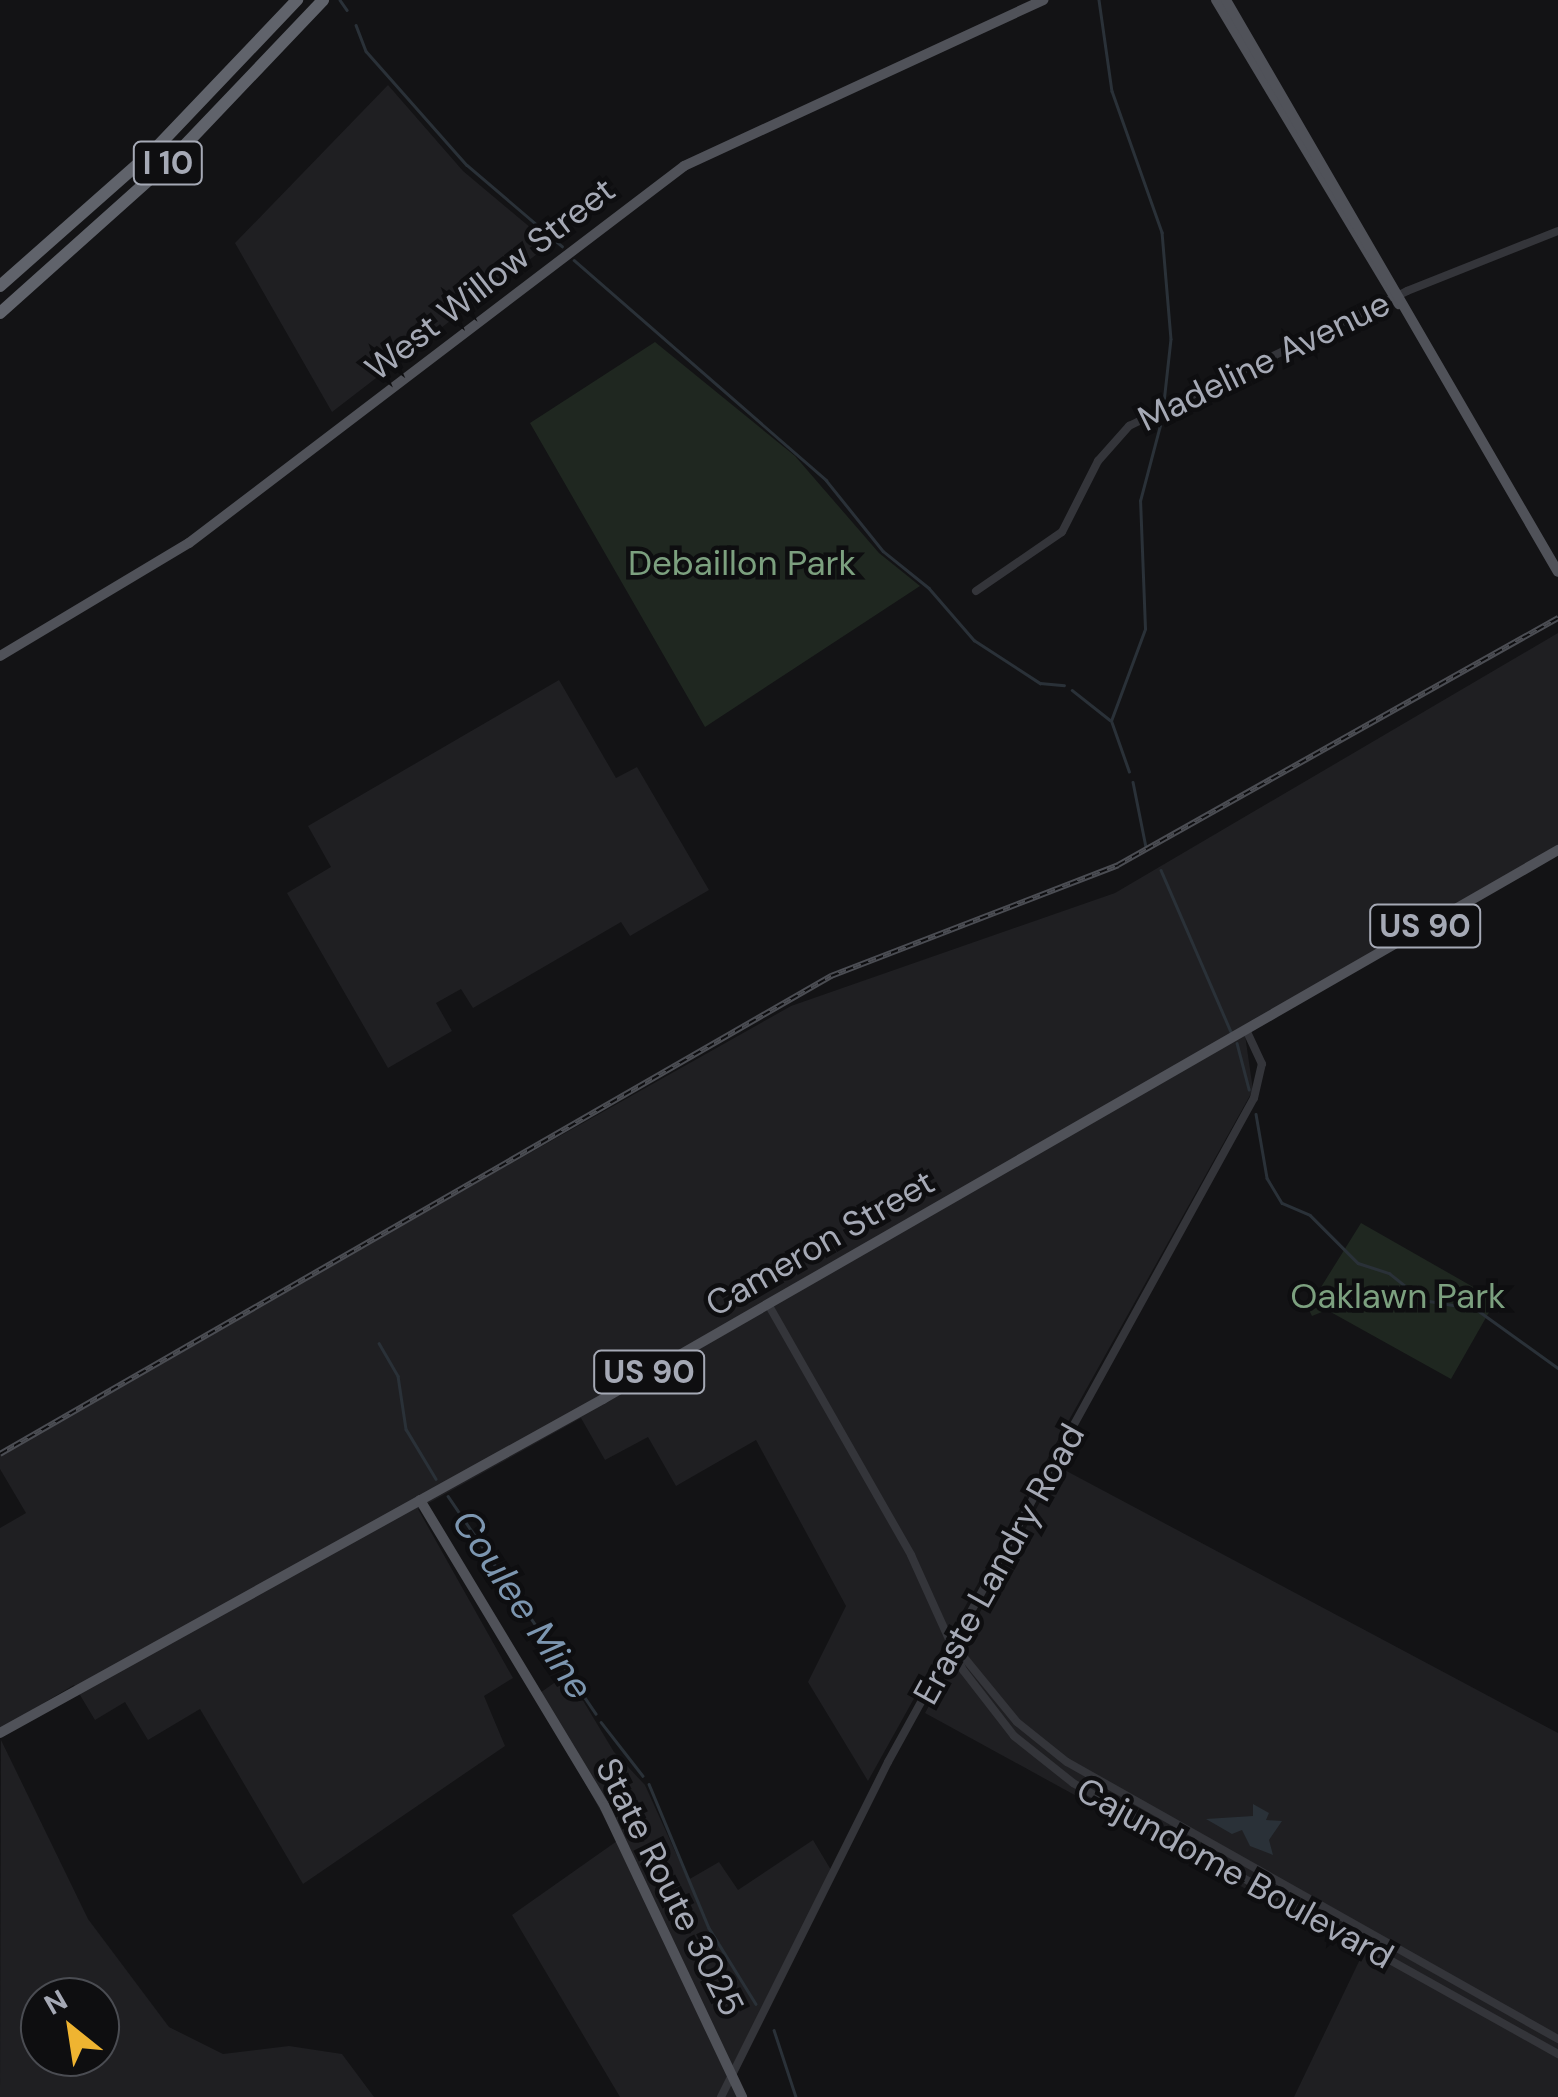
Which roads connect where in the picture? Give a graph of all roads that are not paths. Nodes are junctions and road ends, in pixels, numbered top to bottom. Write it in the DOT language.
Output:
graph roads {
  1 [pos="297,0"];
  2 [pos="323,0"];
  3 [pos="1044,0"];
  4 [pos="1216,0"];
  5 [pos="1226,0"];
  6 [pos="1558,231"];
  7 [pos="0,286"];
  8 [pos="1396,299"];
  9 [pos="0,313"];
  10 [pos="1558,572"];
  11 [pos="976,591"];
  12 [pos="0,656"];
  13 [pos="1558,850"];
  14 [pos="1247,1032"];
  15 [pos="768,1304"];
  16 [pos="420,1500"];
  17 [pos="955,1646"];
  18 [pos="0,1733"];
  19 [pos="1558,2039"];
  20 [pos="1558,2054"];
  21 [pos="732,2076"];
  22 [pos="721,2097"];
  23 [pos="742,2097"];
  1 -- 7 [label="highway, I 10"];
  2 -- 9 [label="highway, I 10"];
  3 -- 12 [label="main road, West Willow Street"];
  4 -- 8 [label="main road"];
  5 -- 8 [label="main road"];
  6 -- 8 [label="street, Madeline Avenue"];
  8 -- 10 [label="main road"];
  8 -- 11 [label="street, Madeline Avenue"];
  13 -- 14 [label="main road, Cameron Street / US 90"];
  14 -- 15 [label="main road, Cameron Street / US 90"];
  14 -- 17 [label="street, Eraste Landry Road"];
  15 -- 16 [label="main road, Cameron Street / US 90"];
  15 -- 17 [label="street, Cajundome Boulevard"];
  16 -- 18 [label="main road, Cameron Street / US 90"];
  16 -- 21 [label="main road, State Route 3025"];
  17 -- 19 [label="street, Cajundome Boulevard"];
  17 -- 20 [label="street, Cajundome Boulevard"];
  17 -- 21 [label="street, Eraste Landry Road"];
  21 -- 22 [label="street, Eraste Landry Road"];
  21 -- 23 [label="main road, State Route 3025"];
}
